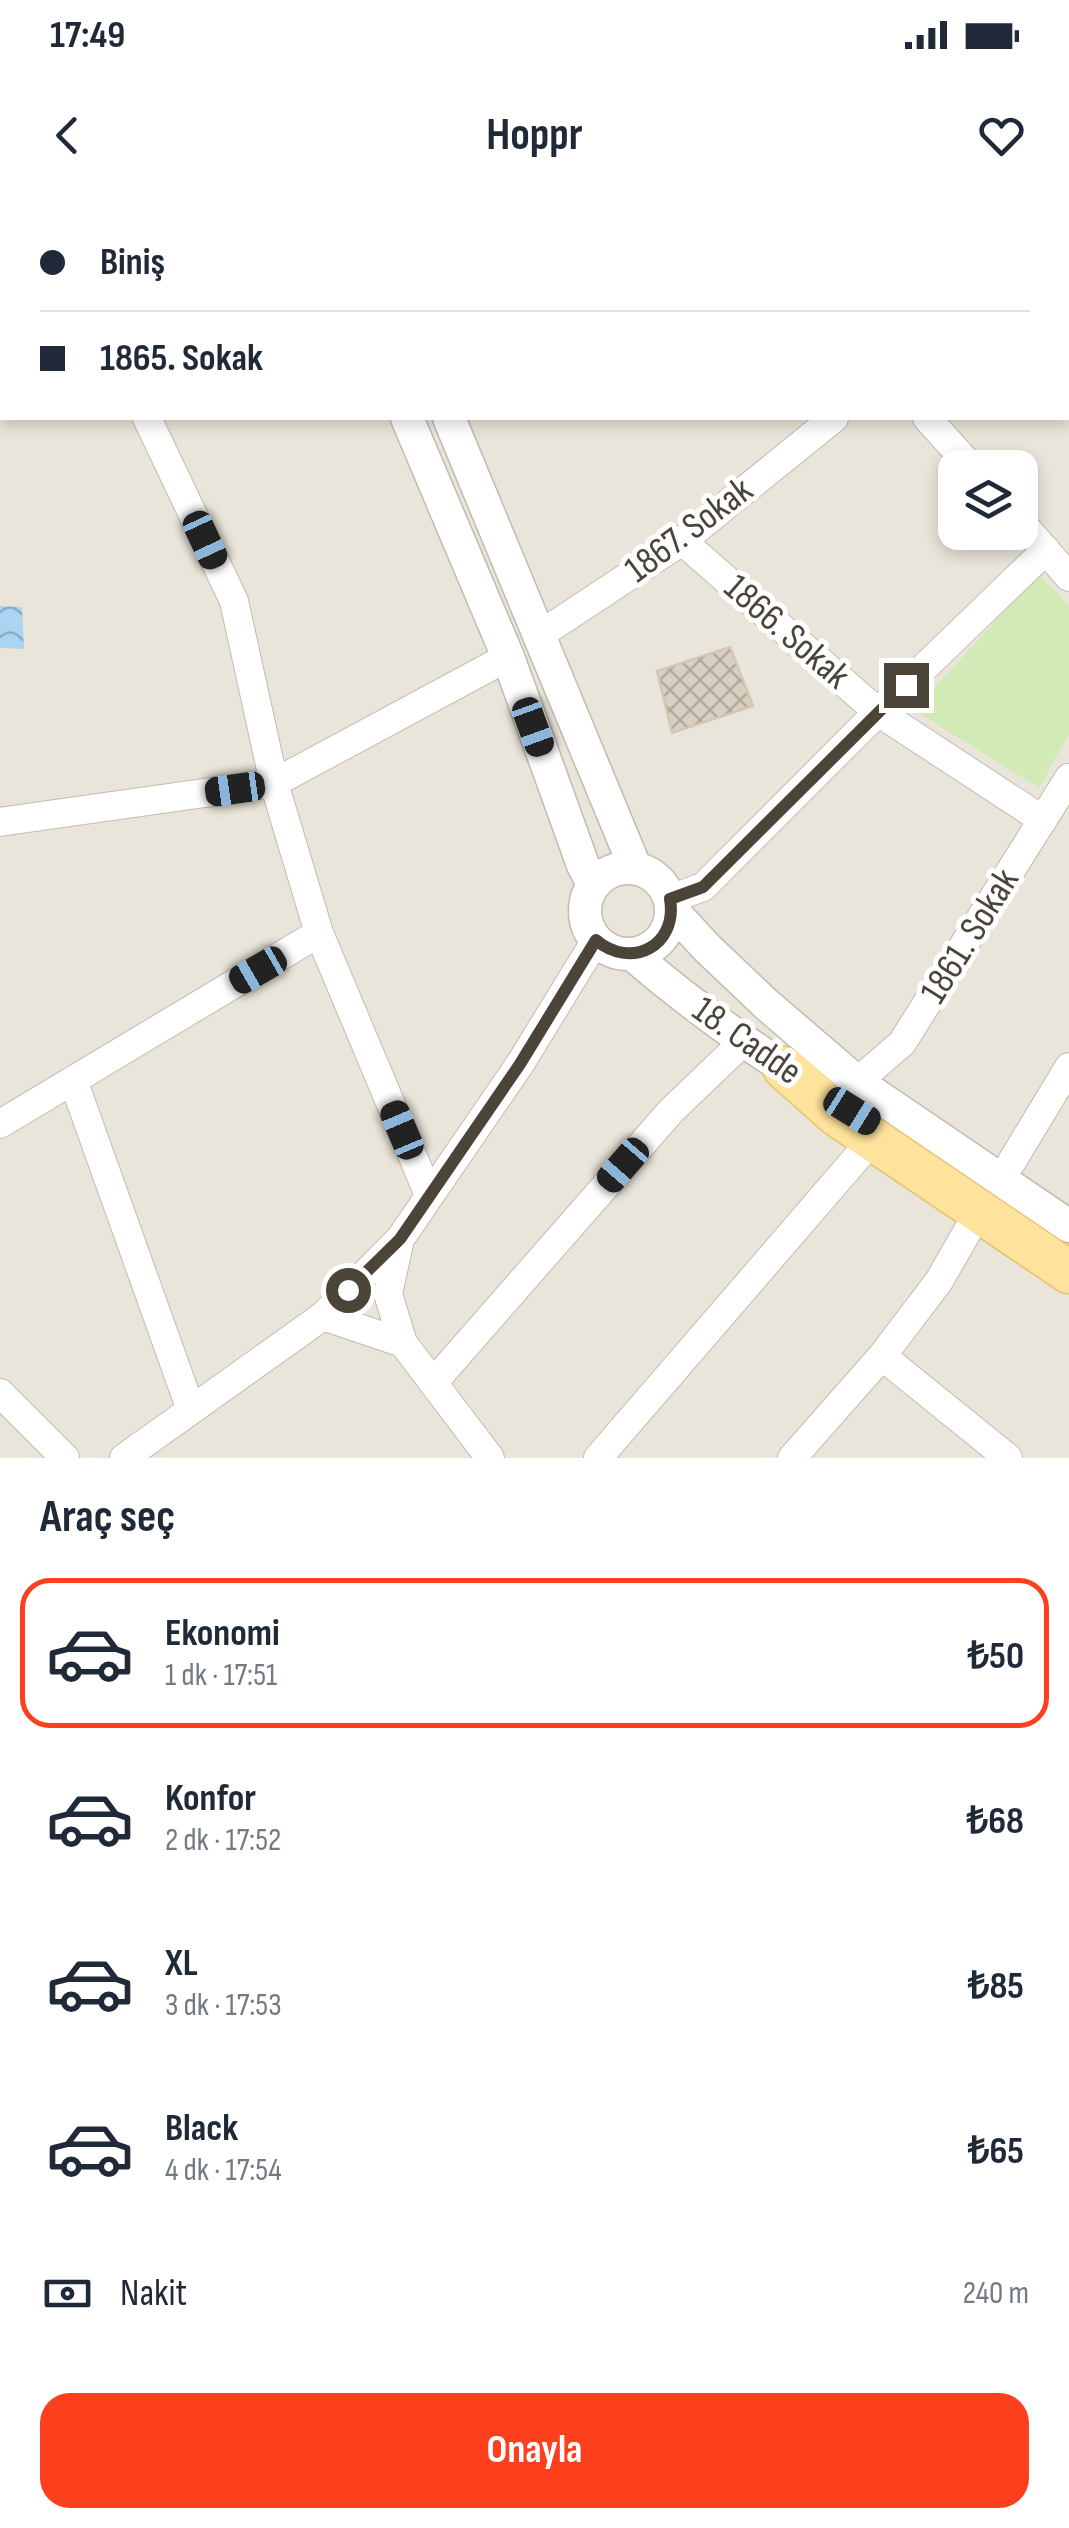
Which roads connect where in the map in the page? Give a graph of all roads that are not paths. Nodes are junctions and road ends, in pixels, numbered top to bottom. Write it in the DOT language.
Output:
graph roads {
  1 [pos="148,420"];
  2 [pos="409,420"];
  3 [pos="450,420"];
  4 [pos="832,420"];
  5 [pos="928,420"];
  6 [pos="955,450"];
  7 [pos="682,540"];
  8 [pos="1038,541"];
  9 [pos="1046,550"];
  10 [pos="1069,577"];
  11 [pos="538,636"];
  12 [pos="508,658"];
  13 [pos="878,712"];
  14 [pos="1069,778"];
  15 [pos="274,783"];
  16 [pos="1044,820"];
  17 [pos="0,822"];
  18 [pos="635,867"];
  19 [pos="593,884"];
  20 [pos="671,904"];
  21 [pos="319,933"];
  22 [pos="596,940"];
  23 [pos="632,954"];
  24 [pos="743,1042"];
  25 [pos="1069,1066"];
  26 [pos="784,1068"];
  27 [pos="73,1080"];
  28 [pos="862,1085"];
  29 [pos="0,1124"];
  30 [pos="873,1139"];
  31 [pos="1011,1163"];
  32 [pos="429,1195"];
  33 [pos="1069,1201"];
  34 [pos="978,1210"];
  35 [pos="1069,1226"];
  36 [pos="400,1239"];
  37 [pos="1069,1251"];
  38 [pos="1069,1272"];
  39 [pos="323,1316"];
  40 [pos="403,1343"];
  41 [pos="882,1356"];
  42 [pos="433,1383"];
  43 [pos="0,1393"];
  44 [pos="191,1410"];
  45 [pos="65,1458"];
  46 [pos="124,1458"];
  47 [pos="490,1458"];
  48 [pos="598,1458"];
  49 [pos="792,1458"];
  50 [pos="1008,1458"];
  1 -- 15 [label="street"];
  2 -- 12 [label="street"];
  3 -- 11 [label="street, 18. Cadde"];
  4 -- 7 [label="street, 1867. Sokak"];
  5 -- 6 [label="street"];
  7 -- 11 [label="street, 1867. Sokak"];
  7 -- 13 [label="street, 1866. Sokak"];
  8 -- 9 [label="street"];
  9 -- 10 [label="street"];
  9 -- 13 [label="street"];
  11 -- 18 [label="street, 18. Cadde"];
  12 -- 15 [label="street"];
  12 -- 19 [label="street"];
  13 -- 16 [label="street, 1866. Sokak"];
  13 -- 20 [label="street"];
  14 -- 16 [label="street, 1861. Sokak"];
  15 -- 17 [label="street"];
  15 -- 21 [label="street"];
  16 -- 28 [label="street, 1861. Sokak"];
  18 -- 19 [label="street"];
  18 -- 20 [label="street, 18. Cadde"];
  19 -- 22 [label="street"];
  20 -- 23 [label="street"];
  20 -- 28 [label="street, 18. Cadde"];
  21 -- 27 [label="street"];
  21 -- 32 [label="street"];
  22 -- 23 [label="street, 18. Cadde"];
  22 -- 32 [label="street"];
  23 -- 24 [label="street, 18. Cadde"];
  24 -- 26 [label="street, 18. Cadde"];
  24 -- 42 [label="street"];
  25 -- 31 [label="street"];
  26 -- 30 [label="main road"];
  26 -- 37 [label="street, 18. Cadde"];
  27 -- 29 [label="street"];
  27 -- 44 [label="street"];
  28 -- 31 [label="street"];
  28 -- 35 [label="street, 18. Cadde"];
  30 -- 34 [label="main road"];
  30 -- 48 [label="street"];
  31 -- 33 [label="street"];
  32 -- 36 [label="street"];
  34 -- 38 [label="main road"];
  34 -- 41 [label="street"];
  36 -- 39 [label="street"];
  36 -- 40 [label="street"];
  39 -- 40 [label="street"];
  39 -- 44 [label="street"];
  40 -- 42 [label="street"];
  41 -- 49 [label="street"];
  41 -- 50 [label="street"];
  42 -- 47 [label="street"];
  43 -- 45 [label="street"];
  44 -- 46 [label="street"];
}
